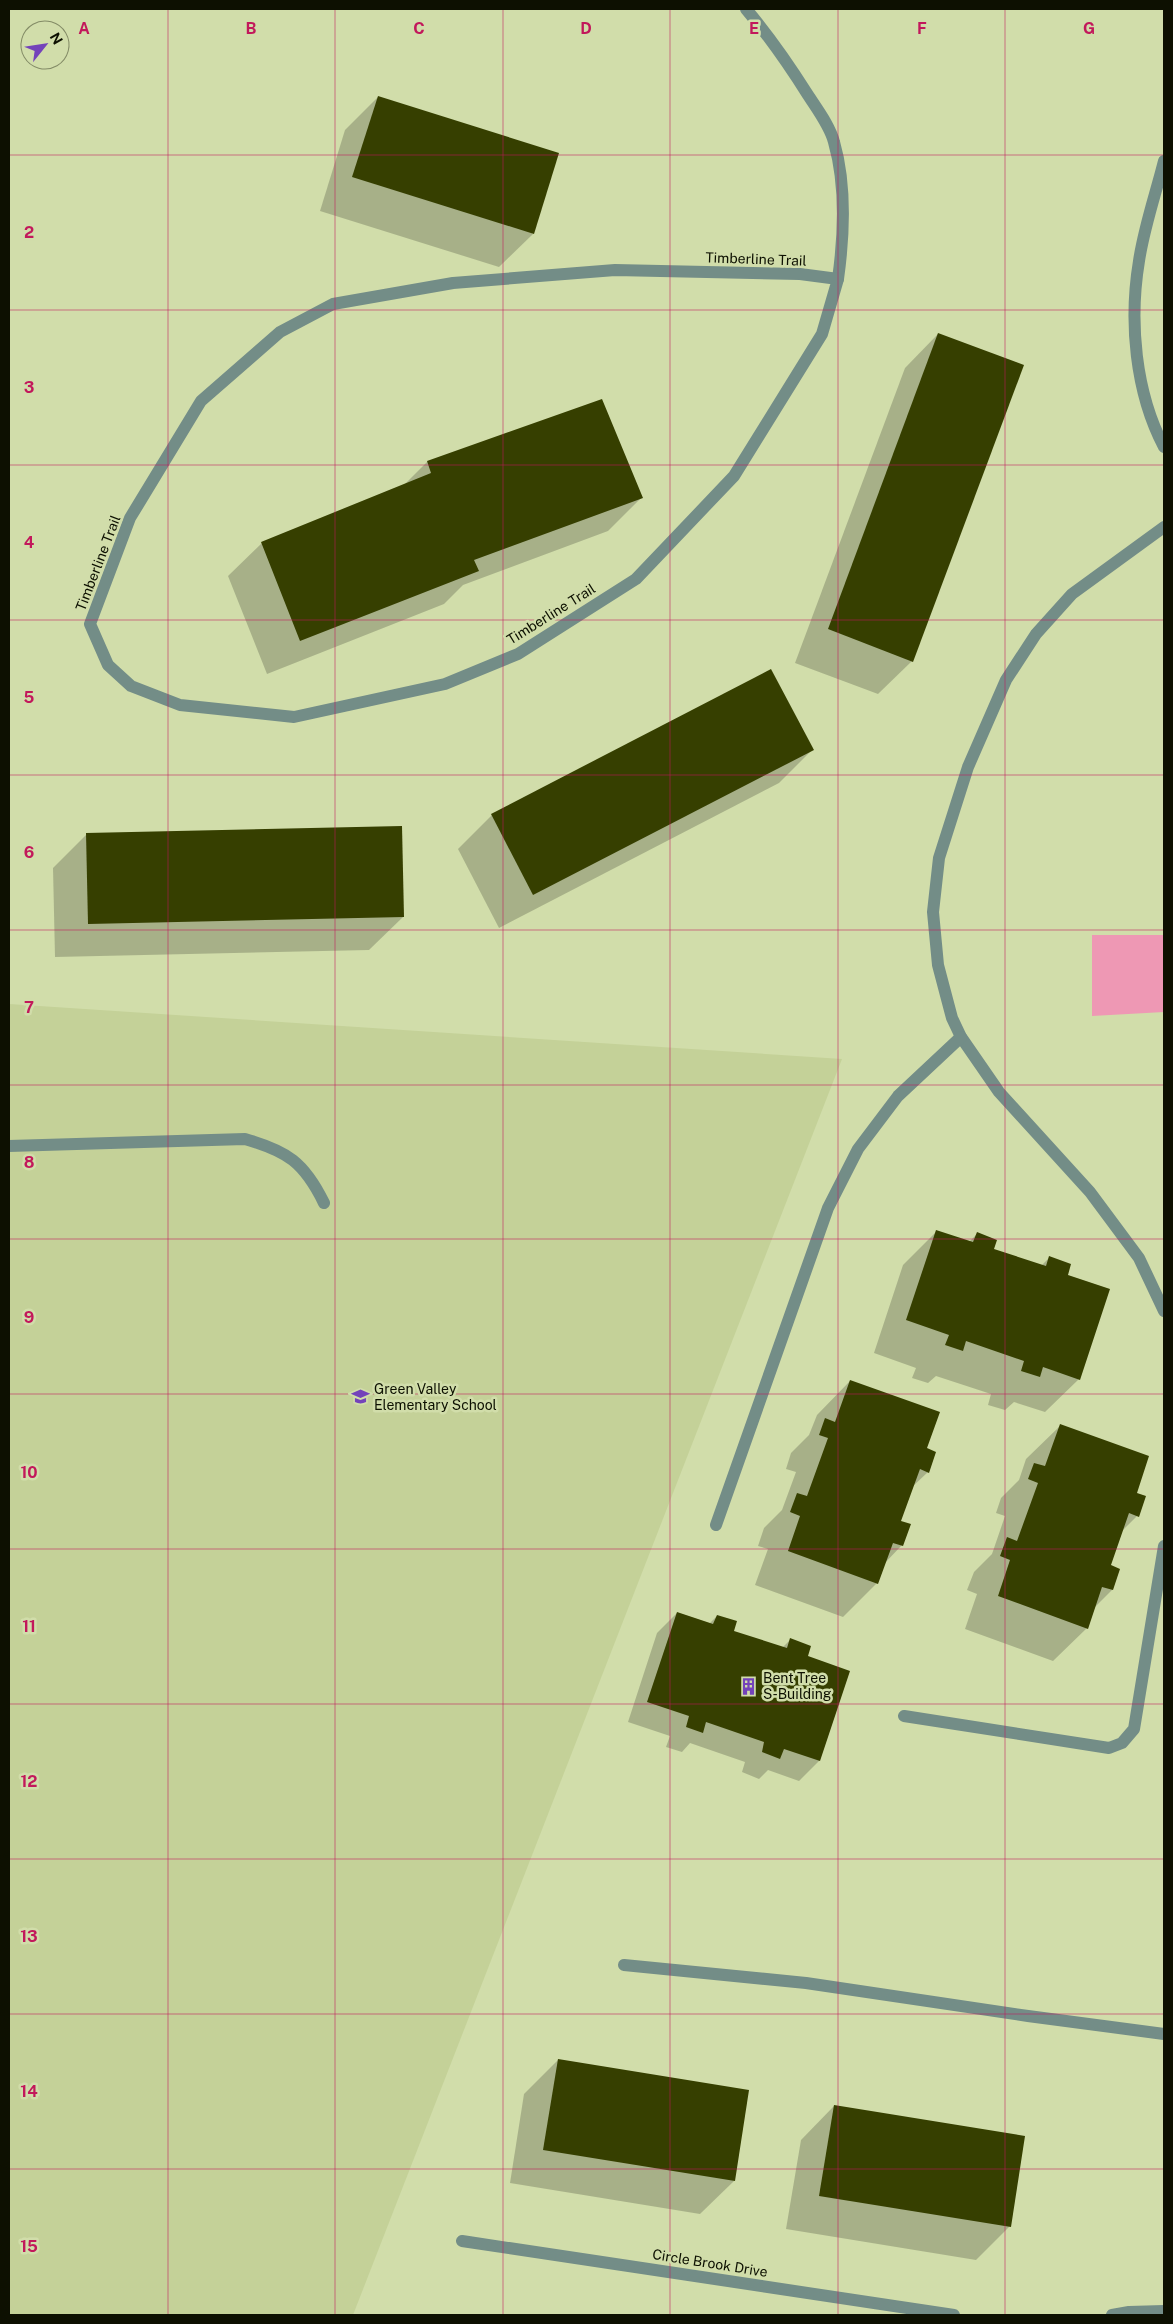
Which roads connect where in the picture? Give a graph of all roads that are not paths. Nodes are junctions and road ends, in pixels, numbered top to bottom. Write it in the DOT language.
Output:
graph roads {
  1 [pos="746,9"];
  2 [pos="1164,160"];
  3 [pos="838,279"];
  4 [pos="1164,447"];
  5 [pos="1164,527"];
  6 [pos="961,1037"];
  7 [pos="9,1146"];
  8 [pos="324,1203"];
  9 [pos="1164,1311"];
  10 [pos="716,1525"];
  11 [pos="1164,1546"];
  12 [pos="904,1716"];
  13 [pos="624,1966"];
  14 [pos="1164,2034"];
  15 [pos="462,2241"];
  16 [pos="1164,2310"];
  17 [pos="954,2315"];
  18 [pos="1112,2315"];
  1 -- 3 [label="street, Timberline Trail"];
  2 -- 4 [label="street"];
  3 -- 3 [label="street, Timberline Trail"];
  5 -- 6 [label="street"];
  6 -- 9 [label="street"];
  6 -- 10 [label="street"];
  7 -- 8 [label="street"];
  11 -- 12 [label="street"];
  13 -- 14 [label="street"];
  15 -- 17 [label="street, Circle Brook Drive"];
  16 -- 18 [label="street"];
}
